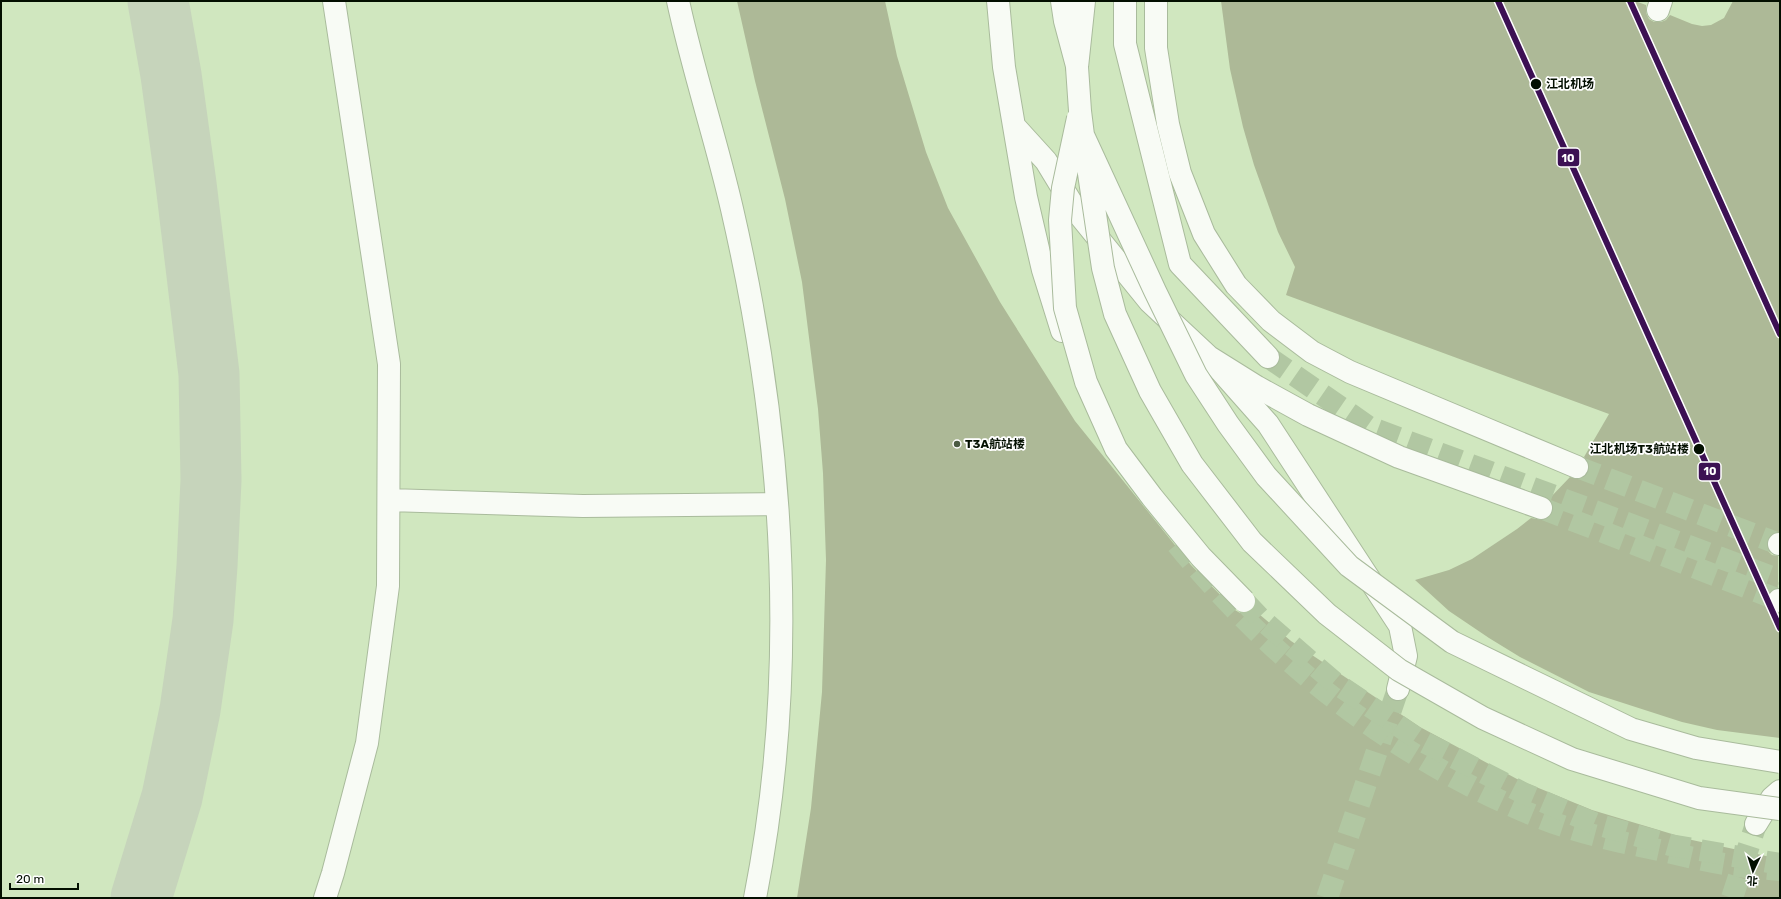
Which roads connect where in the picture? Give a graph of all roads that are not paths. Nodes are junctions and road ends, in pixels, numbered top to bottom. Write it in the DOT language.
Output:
graph roads {
  1 [pos="334,1"];
  2 [pos="678,1"];
  3 [pos="998,1"];
  4 [pos="1062,1"];
  5 [pos="1084,1"];
  6 [pos="1124,1"];
  7 [pos="1156,1"];
  8 [pos="1077,67"];
  9 [pos="1080,111"];
  10 [pos="1016,128"];
  11 [pos="1083,135"];
  12 [pos="1209,357"];
  13 [pos="1268,358"];
  14 [pos="1577,467"];
  15 [pos="388,500"];
  16 [pos="777,504"];
  17 [pos="1541,508"];
  18 [pos="1159,523"];
  19 [pos="1244,601"];
  20 [pos="1398,689"];
  21 [pos="1780,762"];
  22 [pos="1780,791"];
  23 [pos="1780,809"];
  24 [pos="1756,824"];
  25 [pos="325,898"];
  26 [pos="755,898"];
  1 -- 15 [label="main road"];
  2 -- 16 [label="main road"];
  3 -- 10 [label="main road"];
  4 -- 8 [label="main road"];
  5 -- 8 [label="main road"];
  6 -- 13 [label="main road"];
  7 -- 14 [label="main road"];
  8 -- 9 [label="main road, bridge"];
  9 -- 11 [label="main road, bridge"];
  9 -- 19 [label="main road, bridge"];
  10 -- 12 [label="main road"];
  10 -- 18 [label="main road"];
  11 -- 21 [label="main road, bridge"];
  11 -- 23 [label="main road, bridge"];
  12 -- 17 [label="main road"];
  12 -- 20 [label="main road"];
  15 -- 16 [label="main road"];
  15 -- 25 [label="main road"];
  16 -- 26 [label="main road"];
  22 -- 24 [label="main road"];
}
